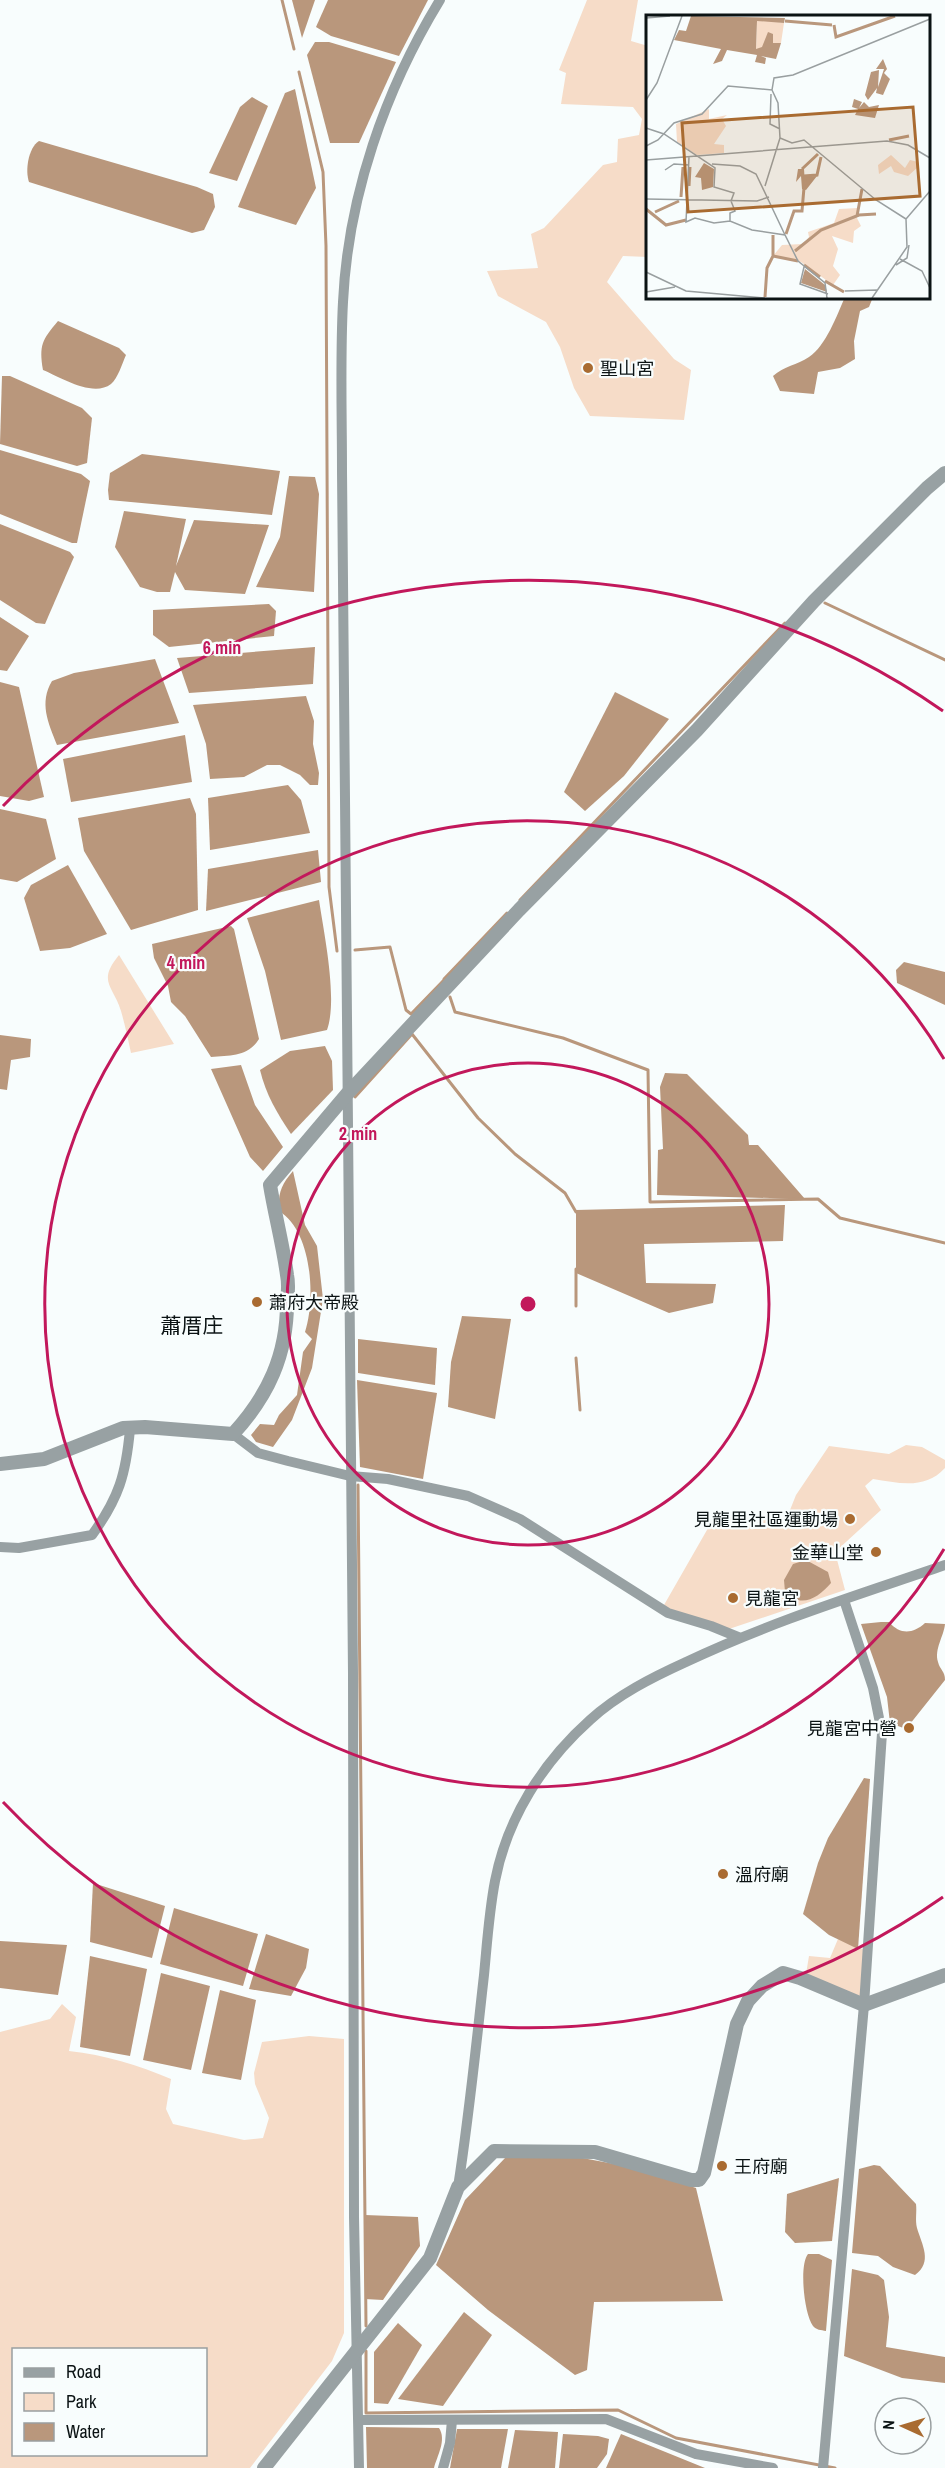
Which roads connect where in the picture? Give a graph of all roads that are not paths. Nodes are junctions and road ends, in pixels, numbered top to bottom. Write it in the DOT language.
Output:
graph roads {
  1 [pos="440,0"];
  2 [pos="945,473"];
  3 [pos="347,1094"];
  4 [pos="130,1429"];
  5 [pos="233,1434"];
  6 [pos="0,1464"];
  7 [pos="350,1476"];
  8 [pos="0,1547"];
  9 [pos="945,1565"];
  10 [pos="844,1600"];
  11 [pos="738,1637"];
  12 [pos="945,1975"];
  13 [pos="864,2005"];
  14 [pos="458,2187"];
  15 [pos="356,2350"];
  16 [pos="358,2420"];
  17 [pos="452,2420"];
  18 [pos="264,2468"];
  19 [pos="359,2468"];
  20 [pos="443,2468"];
  21 [pos="773,2468"];
  22 [pos="823,2468"];
  1 -- 3 [label="street"];
  2 -- 3 [label="street"];
  3 -- 5 [label="street"];
  3 -- 7 [label="street"];
  4 -- 5 [label="street"];
  4 -- 6 [label="street"];
  4 -- 8 [label="street"];
  5 -- 7 [label="street"];
  7 -- 11 [label="street"];
  7 -- 15 [label="street"];
  9 -- 10 [label="street"];
  10 -- 11 [label="street"];
  10 -- 13 [label="street"];
  11 -- 14 [label="street"];
  12 -- 13 [label="street"];
  13 -- 14 [label="street"];
  13 -- 22 [label="street"];
  14 -- 15 [label="street"];
  15 -- 16 [label="street"];
  15 -- 18 [label="street"];
  16 -- 17 [label="street"];
  16 -- 19 [label="street"];
  17 -- 20 [label="street"];
  17 -- 21 [label="street"];
}
